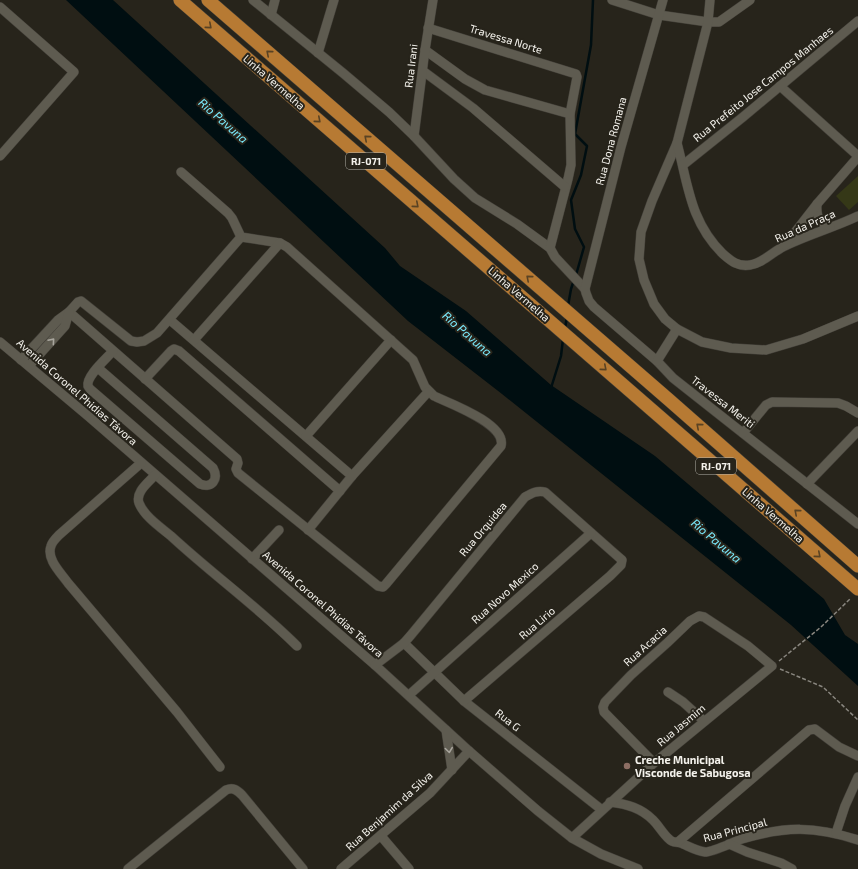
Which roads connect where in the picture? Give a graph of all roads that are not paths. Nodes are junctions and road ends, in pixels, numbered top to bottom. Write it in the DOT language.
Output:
graph roads {
  1 [pos="180,0"];
  2 [pos="208,0"];
  3 [pos="254,0"];
  4 [pos="275,0"];
  5 [pos="334,0"];
  6 [pos="433,0"];
  7 [pos="612,0"];
  8 [pos="663,0"];
  9 [pos="710,0"];
  10 [pos="750,0"];
  11 [pos="0,7"];
  12 [pos="271,15"];
  13 [pos="659,15"];
  14 [pos="858,21"];
  15 [pos="708,22"];
  16 [pos="428,28"];
  17 [pos="425,50"];
  18 [pos="318,53"];
  19 [pos="423,71"];
  20 [pos="780,86"];
  21 [pos="570,114"];
  22 [pos="414,136"];
  23 [pos="677,143"];
  24 [pos="0,156"];
  25 [pos="858,157"];
  26 [pos="683,165"];
  27 [pos="181,172"];
  28 [pos="565,187"];
  29 [pos="817,204"];
  30 [pos="858,216"];
  31 [pos="830,227"];
  32 [pos="240,237"];
  33 [pos="280,243"];
  34 [pos="785,246"];
  35 [pos="550,248"];
  36 [pos="583,286"];
  37 [pos="69,312"];
  38 [pos="858,316"];
  39 [pos="170,320"];
  40 [pos="677,329"];
  41 [pos="194,340"];
  42 [pos="391,340"];
  43 [pos="0,342"];
  44 [pos="113,351"];
  45 [pos="21,360"];
  46 [pos="657,361"];
  47 [pos="29,366"];
  48 [pos="98,368"];
  49 [pos="145,379"];
  50 [pos="428,392"];
  51 [pos="858,413"];
  52 [pos="743,433"];
  53 [pos="306,436"];
  54 [pos="856,438"];
  55 [pos="140,463"];
  56 [pos="155,475"];
  57 [pos="352,476"];
  58 [pos="807,484"];
  59 [pos="340,491"];
  60 [pos="858,524"];
  61 [pos="279,530"];
  62 [pos="308,530"];
  63 [pos="591,533"];
  64 [pos="252,559"];
  65 [pos="622,560"];
  66 [pos="858,566"];
  67 [pos="855,593"];
  68 [pos="404,643"];
  69 [pos="297,646"];
  70 [pos="375,665"];
  71 [pos="772,666"];
  72 [pos="434,672"];
  73 [pos="668,692"];
  74 [pos="409,695"];
  75 [pos="464,700"];
  76 [pos="704,721"];
  77 [pos="446,730"];
  78 [pos="469,751"];
  79 [pos="858,756"];
  80 [pos="654,763"];
  81 [pos="220,767"];
  82 [pos="452,770"];
  83 [pos="858,777"];
  84 [pos="610,802"];
  85 [pos="602,810"];
  86 [pos="836,833"];
  87 [pos="381,836"];
  88 [pos="572,838"];
  89 [pos="858,840"];
  90 [pos="678,842"];
  91 [pos="729,844"];
  92 [pos="128,869"];
  93 [pos="303,869"];
  94 [pos="341,869"];
  95 [pos="409,869"];
  96 [pos="638,869"];
  97 [pos="792,869"];
  1 -- 67 [label="highway, Linha Vermelha / RJ-071, one-way"];
  66 -- 2 [label="highway, Linha Vermelha / RJ-071, one-way"];
  3 -- 12 [label="street, Travessa Meriti"];
  4 -- 12 [label="street"];
  5 -- 18 [label="street"];
  6 -- 16 [label="street, Rua Irani"];
  7 -- 13 [label="street"];
  8 -- 13 [label="street, Rua Dona Romana"];
  9 -- 15 [label="street"];
  10 -- 15 [label="street"];
  11 -- 24 [label="street"];
  12 -- 18 [label="street, Travessa Meriti"];
  13 -- 15 [label="street"];
  13 -- 36 [label="street, Rua Dona Romana"];
  14 -- 20 [label="street, Rua Prefeito Jose Campos Manhaes"];
  15 -- 23 [label="street"];
  16 -- 17 [label="street, Rua Irani"];
  16 -- 21 [label="street, Travessa Norte"];
  17 -- 19 [label="street, Rua Irani"];
  17 -- 21 [label="street"];
  18 -- 22 [label="street, Travessa Meriti"];
  19 -- 22 [label="street, Rua Irani"];
  19 -- 28 [label="street"];
  20 -- 25 [label="street"];
  20 -- 26 [label="street, Rua Prefeito Jose Campos Manhaes"];
  21 -- 28 [label="street"];
  22 -- 35 [label="street, Travessa Meriti"];
  23 -- 26 [label="street, Rua da Praça"];
  23 -- 40 [label="street"];
  25 -- 29 [label="street"];
  26 -- 34 [label="street, Rua da Praça"];
  27 -- 32 [label="street"];
  28 -- 35 [label="street"];
  29 -- 31 [label="street"];
  29 -- 34 [label="street"];
  30 -- 31 [label="street, Rua da Praça"];
  31 -- 34 [label="street, Rua da Praça"];
  32 -- 33 [label="street"];
  32 -- 39 [label="street"];
  33 -- 41 [label="street"];
  33 -- 42 [label="street"];
  35 -- 36 [label="street, Travessa Meriti"];
  36 -- 46 [label="street, Travessa Meriti"];
  37 -- 39 [label="street"];
  37 -- 44 [label="street"];
  37 -- 45 [label="street"];
  47 -- 37 [label="street, one-way"];
  38 -- 40 [label="street"];
  39 -- 41 [label="street"];
  40 -- 46 [label="street"];
  41 -- 53 [label="street"];
  42 -- 50 [label="street"];
  42 -- 53 [label="street"];
  43 -- 45 [label="street, Avenida Coronel Phidias Távora"];
  44 -- 48 [label="street"];
  44 -- 49 [label="street"];
  45 -- 47 [label="street, Avenida Coronel Phidias Távora"];
  46 -- 52 [label="street, Travessa Meriti"];
  47 -- 55 [label="street, Avenida Coronel Phidias Távora"];
  48 -- 48 [label="street"];
  49 -- 59 [label="street"];
  49 -- 62 [label="street"];
  50 -- 57 [label="street"];
  50 -- 62 [label="street"];
  51 -- 52 [label="street"];
  52 -- 58 [label="street, Travessa Meriti"];
  53 -- 57 [label="street"];
  54 -- 58 [label="street"];
  55 -- 56 [label="street, Avenida Coronel Phidias Távora"];
  55 -- 81 [label="street"];
  56 -- 64 [label="street, Avenida Coronel Phidias Távora"];
  56 -- 69 [label="street"];
  57 -- 59 [label="street"];
  58 -- 60 [label="street, Travessa Meriti"];
  59 -- 62 [label="street"];
  61 -- 64 [label="street"];
  63 -- 65 [label="street, Rua Orquidea"];
  63 -- 68 [label="street, Rua Orquidea"];
  63 -- 72 [label="street, Rua Novo Mexico"];
  64 -- 70 [label="street, Avenida Coronel Phidias Távora"];
  65 -- 75 [label="street, Rua Lirio"];
  68 -- 70 [label="street, Rua Orquidea"];
  68 -- 72 [label="street, Rua G"];
  70 -- 74 [label="street, Avenida Coronel Phidias Távora"];
  71 -- 76 [label="street, Rua Jasmim"];
  71 -- 80 [label="street, Rua Acacia"];
  72 -- 74 [label="street"];
  72 -- 75 [label="street, Rua G"];
  73 -- 76 [label="street"];
  74 -- 77 [label="street, Avenida Coronel Phidias Távora"];
  75 -- 85 [label="street, Rua G"];
  76 -- 80 [label="street, Rua Jasmim"];
  77 -- 78 [label="street, Avenida Coronel Phidias Távora"];
  77 -- 82 [label="street, one-way"];
  78 -- 82 [label="street, Rua Benjamim da Silva"];
  78 -- 88 [label="street, Avenida Coronel Phidias Távora"];
  79 -- 90 [label="street"];
  80 -- 84 [label="street, Rua Jasmim"];
  82 -- 87 [label="street, Rua Benjamim da Silva"];
  83 -- 86 [label="street"];
  84 -- 85 [label="street, Rua Jasmim"];
  84 -- 90 [label="street, Rua Principal"];
  85 -- 88 [label="street, Rua Jasmim"];
  86 -- 89 [label="street, Rua Principal"];
  86 -- 91 [label="street, Rua Principal"];
  87 -- 94 [label="street, Rua Benjamim da Silva"];
  87 -- 95 [label="street"];
  88 -- 96 [label="street, Avenida Coronel Phidias Távora"];
  90 -- 91 [label="street, Rua Principal"];
  91 -- 97 [label="street"];
  92 -- 93 [label="street"];
}
